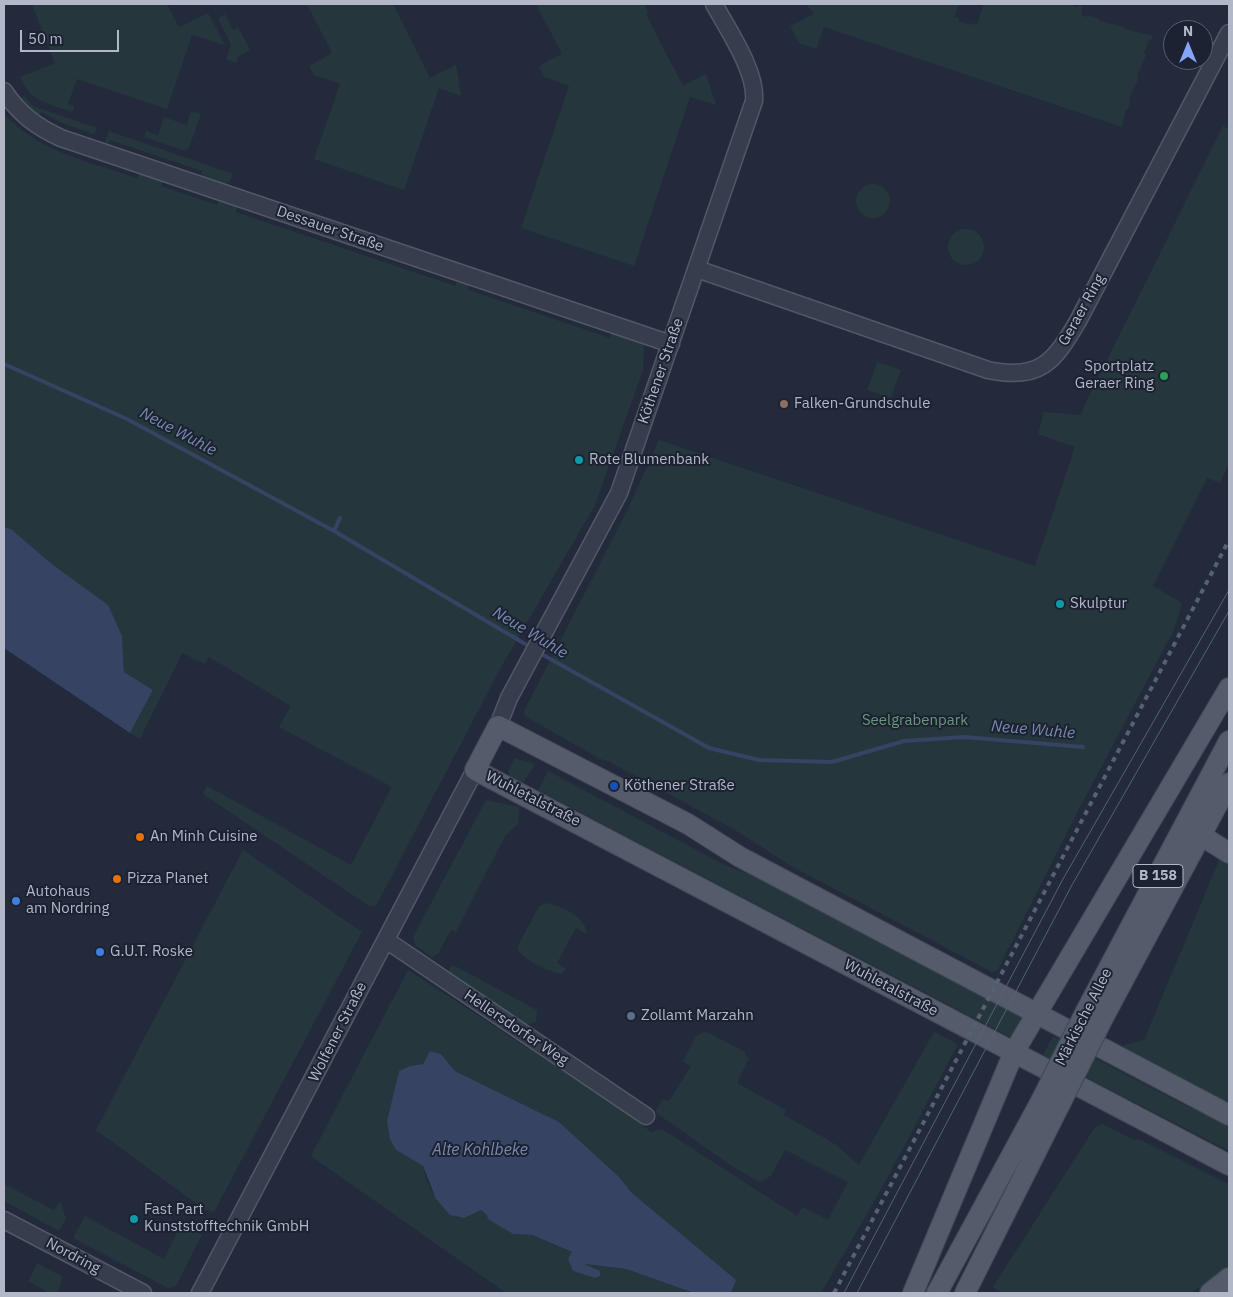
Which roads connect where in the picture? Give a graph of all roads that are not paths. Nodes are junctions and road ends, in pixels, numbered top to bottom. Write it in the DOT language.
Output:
graph roads {
  1 [pos="714,4"];
  2 [pos="1229,33"];
  3 [pos="4,91"];
  4 [pos="697,269"];
  5 [pos="671,344"];
  6 [pos="1229,688"];
  7 [pos="498,726"];
  8 [pos="1229,741"];
  9 [pos="475,770"];
  10 [pos="1229,783"];
  11 [pos="1216,845"];
  12 [pos="386,940"];
  13 [pos="1035,1013"];
  14 [pos="1095,1015"];
  15 [pos="1014,1052"];
  16 [pos="1049,1105"];
  17 [pos="1229,1115"];
  18 [pos="646,1116"];
  19 [pos="1229,1165"];
  20 [pos="4,1220"];
  21 [pos="1229,1278"];
  22 [pos="970,1291"];
  23 [pos="143,1293"];
  24 [pos="200,1293"];
  25 [pos="913,1293"];
  26 [pos="937,1293"];
  27 [pos="1210,1293"];
  1 -- 4 [label="street, Köthener Straße"];
  2 -- 4 [label="street, Geraer Ring"];
  3 -- 5 [label="street, Dessauer Straße"];
  4 -- 5 [label="street, Köthener Straße"];
  5 -- 7 [label="street, Köthener Straße"];
  6 -- 13 [label="main road"];
  7 -- 9 [label="main road, Wuhletalstraße"];
  7 -- 13 [label="main road"];
  8 -- 14 [label="main road, Märkische Allee / B 158"];
  9 -- 12 [label="street, Wolfener Straße"];
  9 -- 15 [label="main road, Wuhletalstraße"];
  10 -- 11 [label="main road, Märkische Allee / B 158"];
  11 -- 14 [label="main road, Märkische Allee / B 158"];
  12 -- 18 [label="street, Hellersdorfer Weg"];
  12 -- 24 [label="street, Wolfener Straße"];
  13 -- 15 [label="main road"];
  13 -- 17 [label="main road"];
  14 -- 16 [label="main road, Märkische Allee / B 158, bridge"];
  15 -- 19 [label="main road, Wuhletalstraße"];
  15 -- 25 [label="main road"];
  16 -- 22 [label="main road, Märkische Allee / B 158"];
  16 -- 26 [label="main road, Märkische Allee / B 158"];
  20 -- 23 [label="street, Nordring"];
  21 -- 27 [label="main road"];
}
